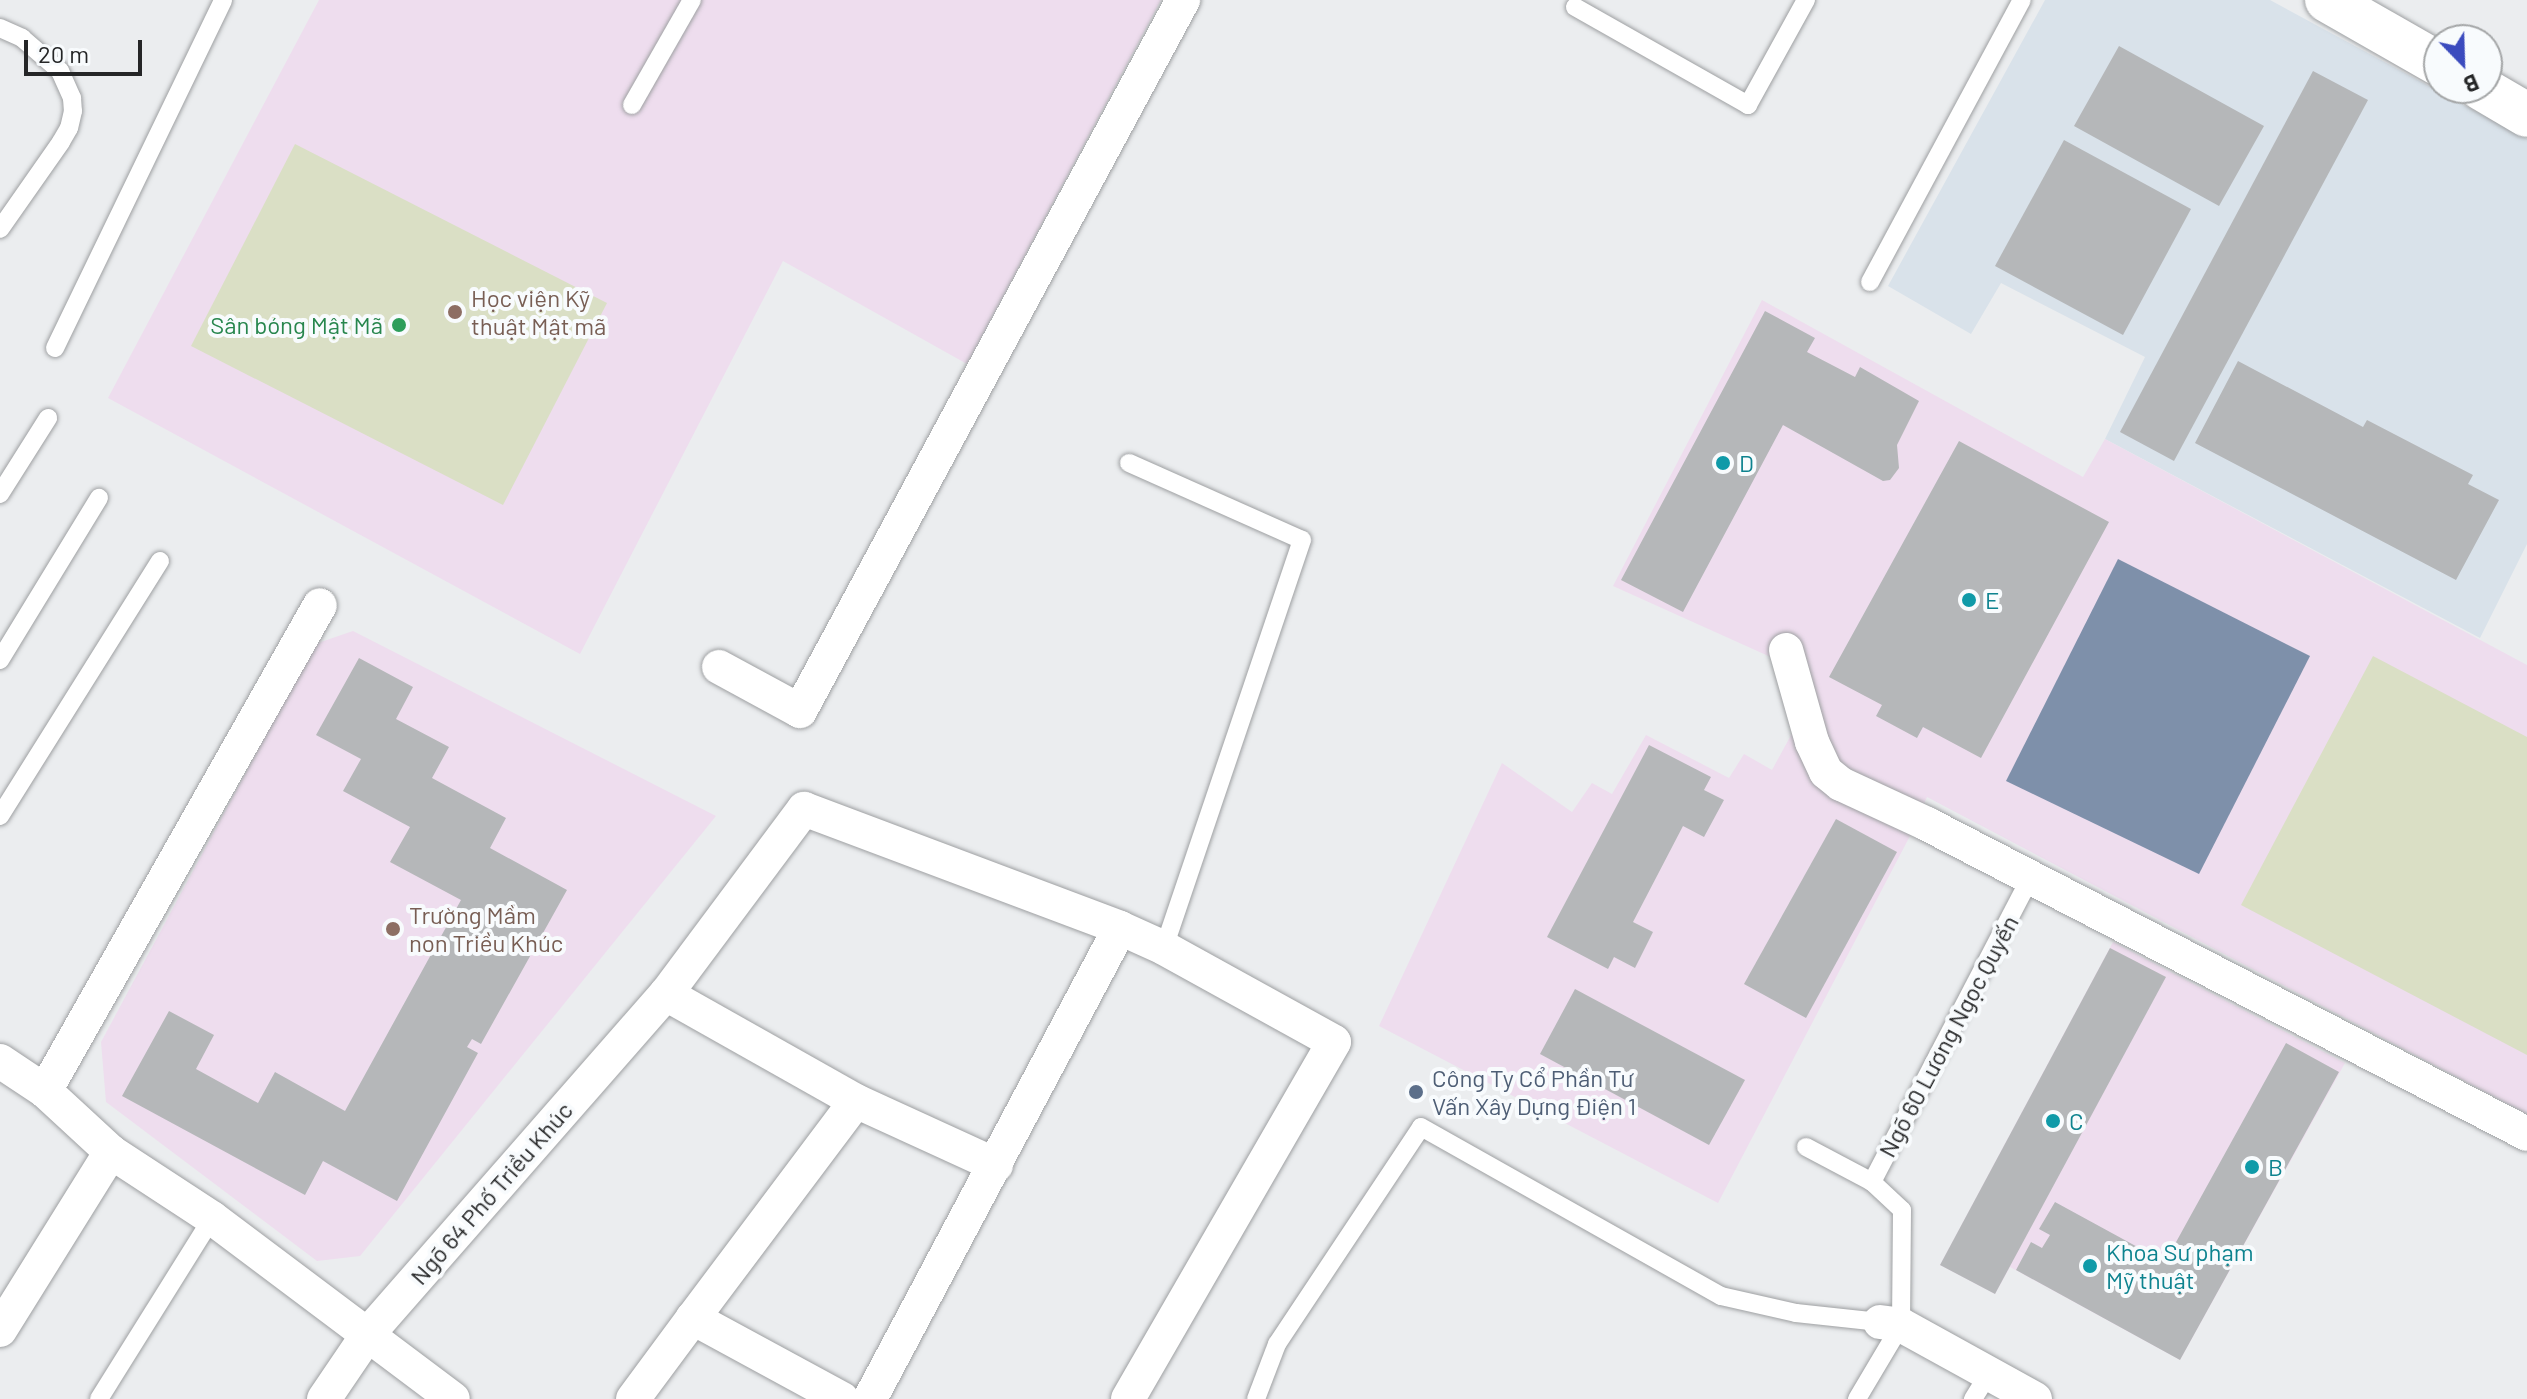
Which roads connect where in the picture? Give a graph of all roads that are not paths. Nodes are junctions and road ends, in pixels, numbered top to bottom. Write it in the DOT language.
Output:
graph roads {
  1 [pos="223,0"];
  2 [pos="692,0"];
  3 [pos="1183,0"];
  4 [pos="1806,0"];
  5 [pos="2022,0"];
  6 [pos="2327,0"];
  7 [pos="1572,2"];
  8 [pos="0,28"];
  9 [pos="2423,55"];
  10 [pos="2503,101"];
  11 [pos="632,105"];
  12 [pos="2527,115"];
  13 [pos="0,229"];
  14 [pos="1870,282"];
  15 [pos="55,348"];
  16 [pos="48,418"];
  17 [pos="1129,463"];
  18 [pos="0,494"];
  19 [pos="99,498"];
  20 [pos="160,561"];
  21 [pos="320,605"];
  22 [pos="1786,650"];
  23 [pos="0,660"];
  24 [pos="719,667"];
  25 [pos="0,816"];
  26 [pos="2030,879"];
  27 [pos="1120,928"];
  28 [pos="1164,948"];
  29 [pos="666,994"];
  30 [pos="0,1061"];
  31 [pos="45,1091"];
  32 [pos="856,1101"];
  33 [pos="2527,1134"];
  34 [pos="1806,1147"];
  35 [pos="111,1152"];
  36 [pos="996,1165"];
  37 [pos="1872,1182"];
  38 [pos="212,1218"];
  39 [pos="693,1318"];
  40 [pos="1891,1323"];
  41 [pos="0,1330"];
  42 [pos="368,1334"];
  43 [pos="1982,1385"];
  44 [pos="99,1399"];
  45 [pos="324,1399"];
  46 [pos="453,1399"];
  47 [pos="633,1399"];
  48 [pos="842,1399"];
  49 [pos="870,1399"];
  50 [pos="1128,1399"];
  51 [pos="1256,1399"];
  52 [pos="1857,1399"];
  53 [pos="2035,1399"];
  1 -- 15 [label="lane"];
  2 -- 11 [label="lane"];
  3 -- 24 [label="street"];
  4 -- 7 [label="lane"];
  5 -- 14 [label="lane"];
  6 -- 9 [label="street"];
  8 -- 13 [label="lane"];
  10 -- 12 [label="street"];
  16 -- 18 [label="lane"];
  17 -- 28 [label="lane"];
  19 -- 23 [label="lane"];
  20 -- 25 [label="lane"];
  21 -- 31 [label="street"];
  22 -- 26 [label="street"];
  26 -- 33 [label="street"];
  26 -- 37 [label="lane, Ngõ 60 Lương Ngọc Quyến"];
  27 -- 28 [label="street"];
  27 -- 29 [label="street, Ngõ 64 Phố Triều Khúc"];
  27 -- 36 [label="street"];
  28 -- 50 [label="street"];
  29 -- 32 [label="street"];
  29 -- 42 [label="street, Ngõ 64 Phố Triều Khúc"];
  30 -- 31 [label="street"];
  31 -- 35 [label="street"];
  32 -- 36 [label="street"];
  32 -- 39 [label="street"];
  34 -- 37 [label="lane"];
  35 -- 38 [label="street"];
  35 -- 41 [label="street"];
  36 -- 49 [label="street"];
  37 -- 40 [label="lane, Ngõ 60 Lương Ngọc Quyến"];
  38 -- 42 [label="street"];
  38 -- 44 [label="lane"];
  39 -- 47 [label="street"];
  39 -- 48 [label="street"];
  40 -- 43 [label="street"];
  40 -- 51 [label="lane"];
  40 -- 52 [label="lane"];
  42 -- 45 [label="street, Ngõ 64 Phố Triều Khúc"];
  42 -- 46 [label="street"];
  43 -- 53 [label="street"];
}
